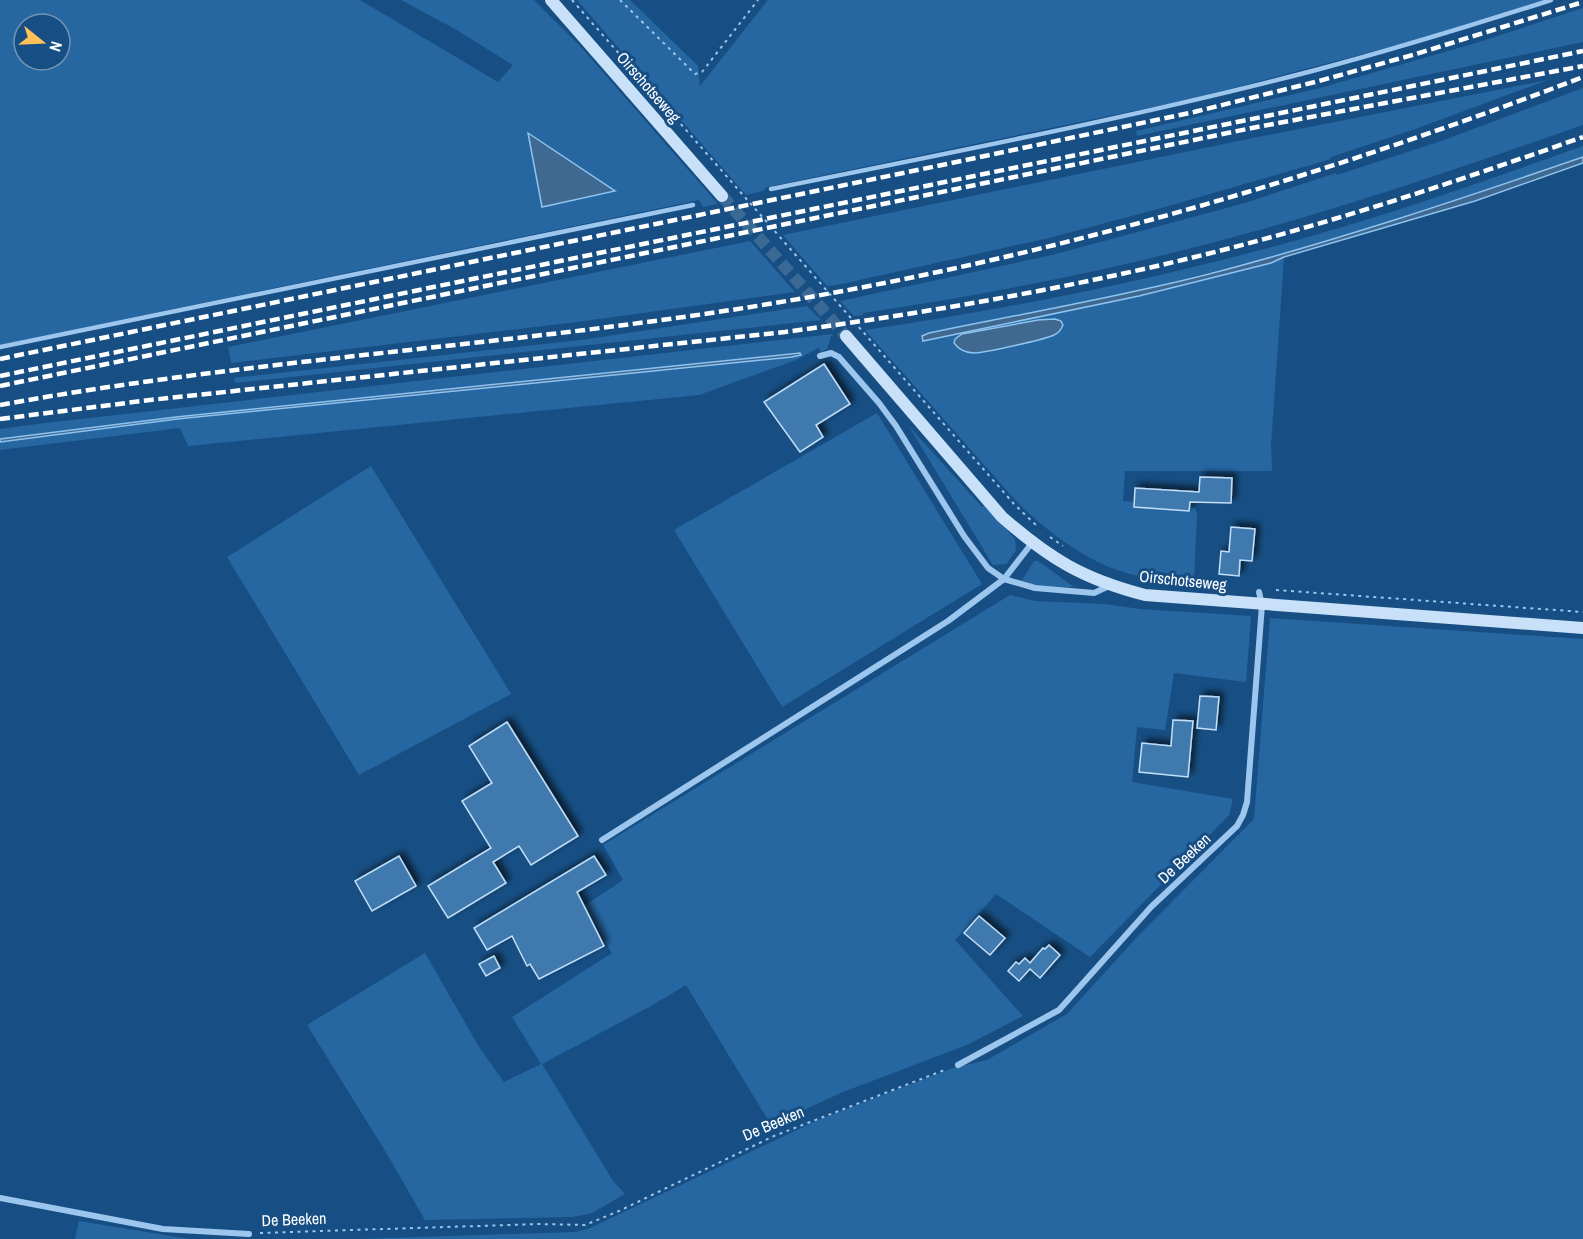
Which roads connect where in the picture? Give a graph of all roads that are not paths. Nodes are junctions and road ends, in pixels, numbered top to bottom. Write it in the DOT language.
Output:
graph roads {
  1 [pos="551,0"];
  2 [pos="1551,0"];
  3 [pos="771,189"];
  4 [pos="722,196"];
  5 [pos="693,205"];
  6 [pos="846,336"];
  7 [pos="0,347"];
  8 [pos="820,356"];
  9 [pos="1032,543"];
  10 [pos="1004,579"];
  11 [pos="1110,586"];
  12 [pos="1259,592"];
  13 [pos="1262,605"];
  14 [pos="1583,628"];
  15 [pos="602,840"];
  16 [pos="958,1065"];
  17 [pos="0,1198"];
  18 [pos="249,1234"];
  1 -- 4 [label="street, Oirschotseweg"];
  2 -- 3 [label="lane"];
  5 -- 7 [label="lane"];
  6 -- 9 [label="street, Oirschotseweg"];
  8 -- 10 [label="street"];
  9 -- 10 [label="street"];
  9 -- 11 [label="street, Oirschotseweg"];
  10 -- 11 [label="street"];
  10 -- 15 [label="street"];
  11 -- 13 [label="street, Oirschotseweg"];
  12 -- 13 [label="street, De Beeken"];
  13 -- 14 [label="street, Oirschotseweg"];
  13 -- 16 [label="street, De Beeken"];
  17 -- 18 [label="street, De Beeken"];
}
